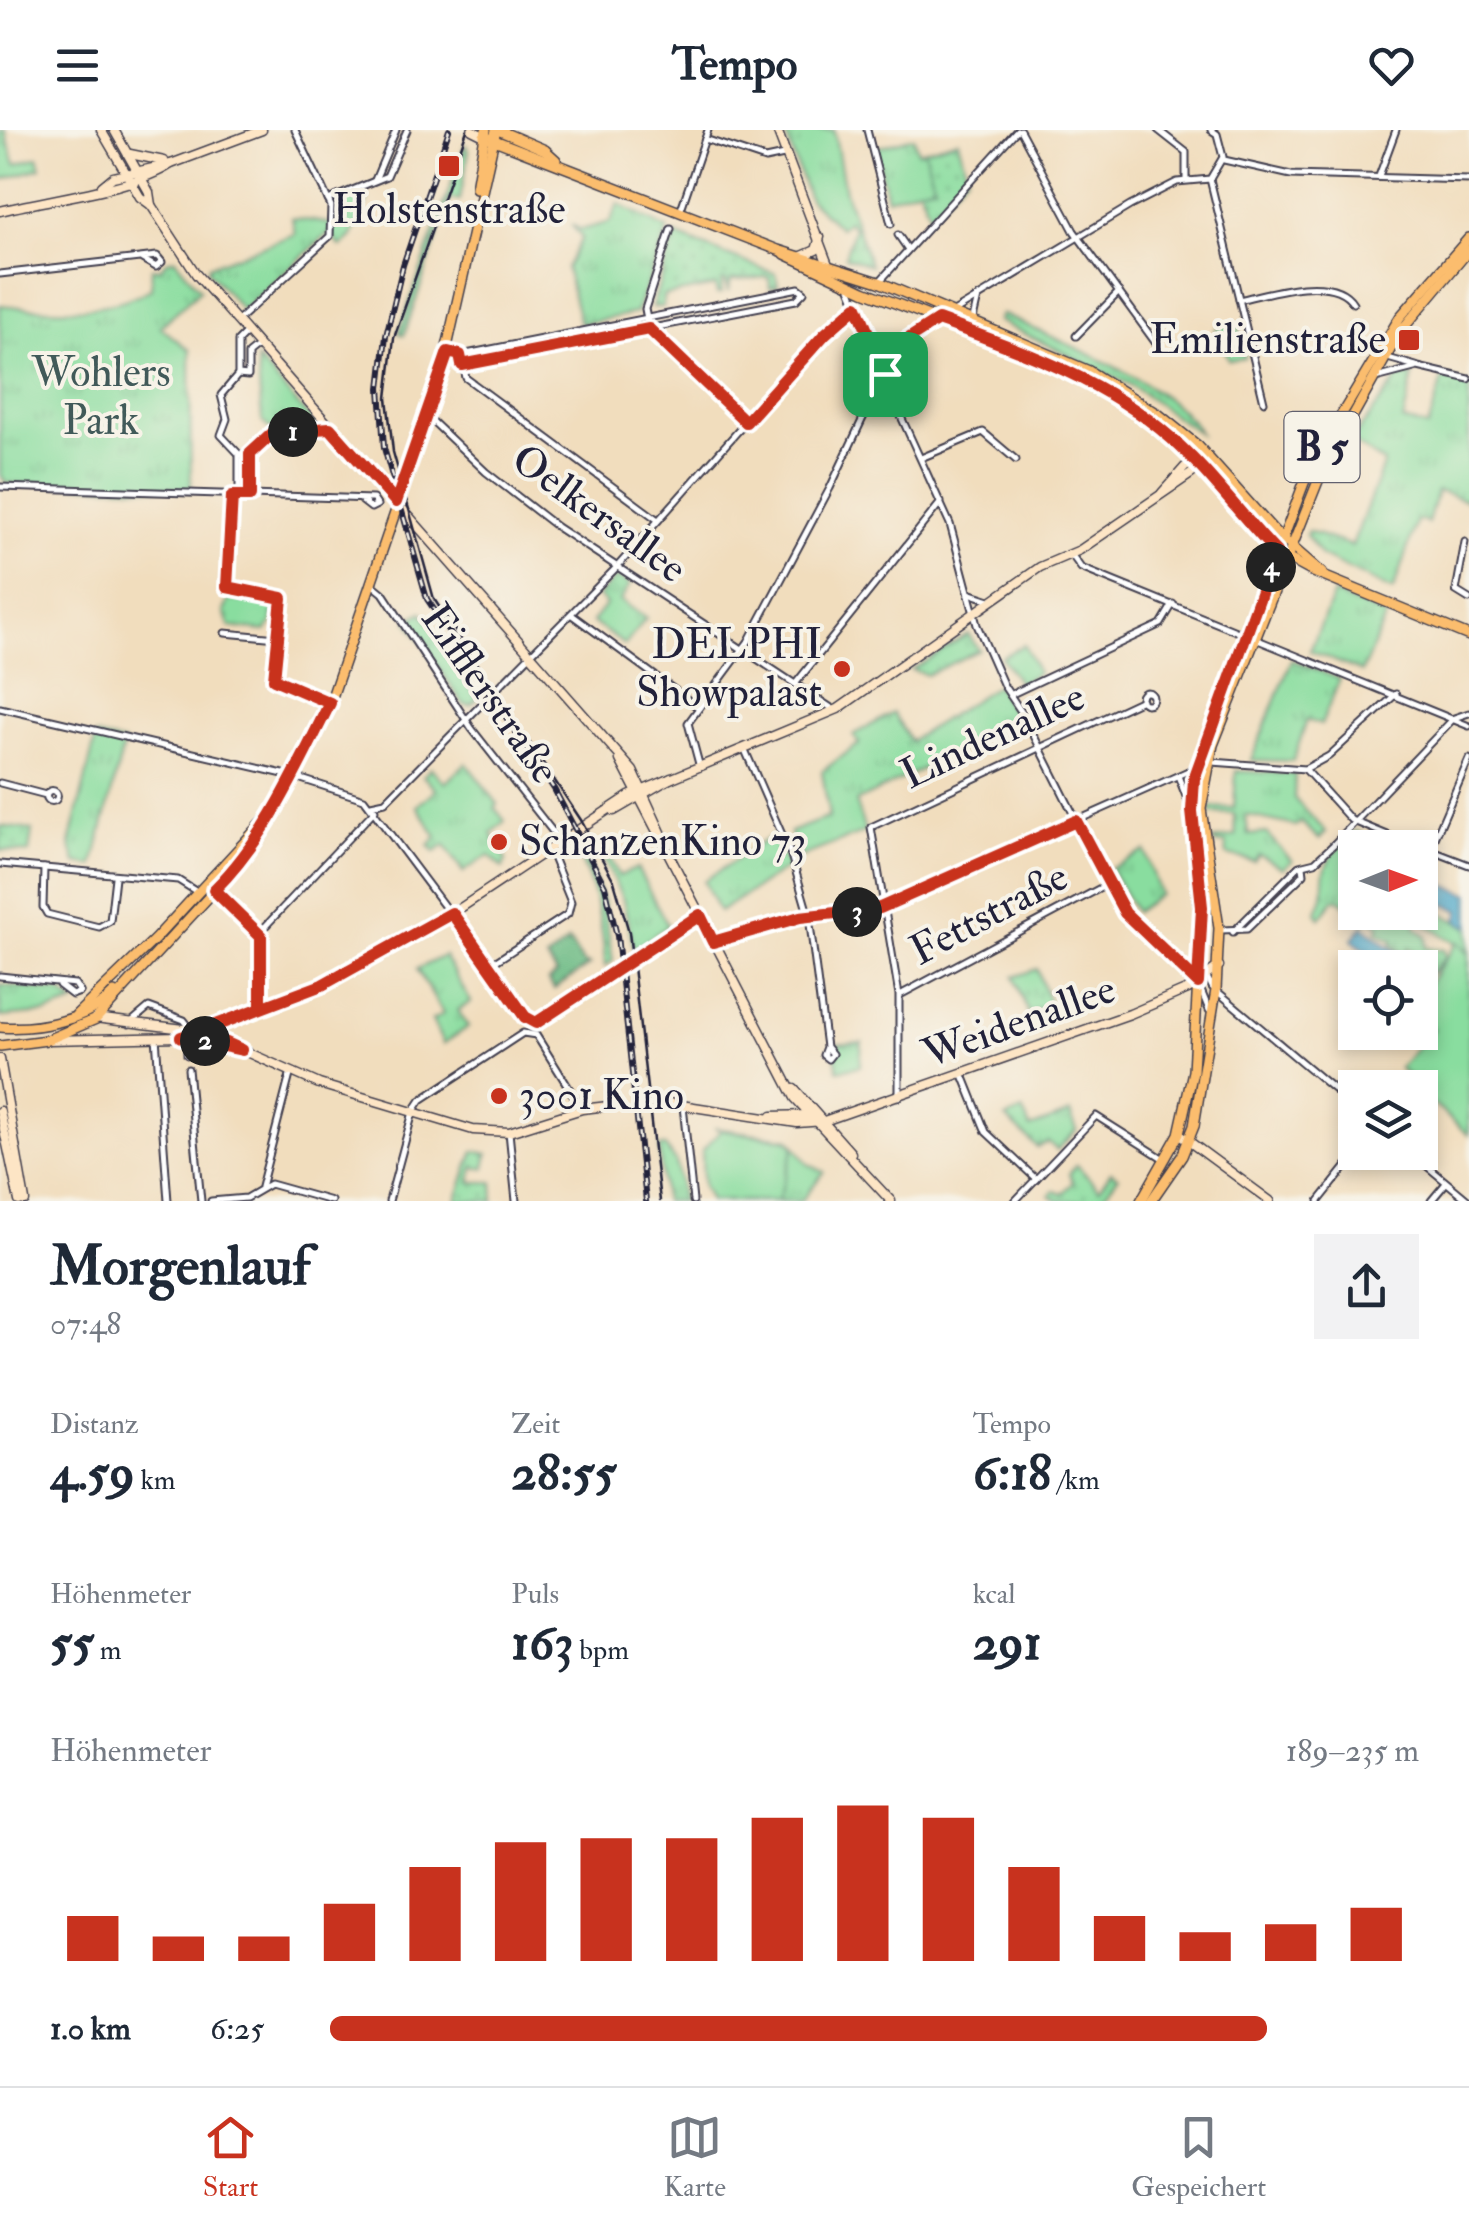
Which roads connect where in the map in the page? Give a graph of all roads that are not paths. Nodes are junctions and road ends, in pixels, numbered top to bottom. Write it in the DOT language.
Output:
graph roads {
  1 [pos="262,130"];
  2 [pos="295,130"];
  3 [pos="396,130"];
  4 [pos="406,130"];
  5 [pos="472,130"];
  6 [pos="708,130"];
  7 [pos="778,130"];
  8 [pos="868,130"];
  9 [pos="1018,130"];
  10 [pos="1158,130"];
  11 [pos="1396,130"];
  12 [pos="1217,131"];
  13 [pos="111,132"];
  14 [pos="248,133"];
  15 [pos="492,133"];
  16 [pos="706,139"];
  17 [pos="127,151"];
  18 [pos="784,155"];
  19 [pos="1222,160"];
  20 [pos="170,164"];
  21 [pos="137,170"];
  22 [pos="125,173"];
  23 [pos="1378,176"];
  24 [pos="142,179"];
  25 [pos="1210,179"];
  26 [pos="1186,180"];
  27 [pos="1469,180"];
  28 [pos="130,182"];
  29 [pos="372,182"];
  30 [pos="102,186"];
  31 [pos="328,200"];
  32 [pos="151,205"];
  33 [pos="0,211"];
  34 [pos="680,212"];
  35 [pos="891,224"];
  36 [pos="671,230"];
  37 [pos="898,235"];
  38 [pos="1079,236"];
  39 [pos="820,238"];
  40 [pos="1469,238"];
  41 [pos="907,248"];
  42 [pos="778,250"];
  43 [pos="826,250"];
  44 [pos="1469,250"];
  45 [pos="802,256"];
  46 [pos="142,259"];
  47 [pos="828,264"];
  48 [pos="841,268"];
  49 [pos="0,274"];
  50 [pos="834,278"];
  51 [pos="880,282"];
  52 [pos="849,285"];
  53 [pos="1119,292"];
  54 [pos="980,296"];
  55 [pos="1239,300"];
  56 [pos="1353,303"];
  57 [pos="857,306"];
  58 [pos="951,312"];
  59 [pos="647,318"];
  60 [pos="938,320"];
  61 [pos="237,321"];
  62 [pos="974,322"];
  63 [pos="649,329"];
  64 [pos="246,333"];
  65 [pos="1076,336"];
  66 [pos="1155,342"];
  67 [pos="512,345"];
  68 [pos="258,346"];
  69 [pos="448,352"];
  70 [pos="460,355"];
  71 [pos="514,355"];
  72 [pos="1386,357"];
  73 [pos="1372,361"];
  74 [pos="462,365"];
  75 [pos="1418,367"];
  76 [pos="238,375"];
  77 [pos="884,375"];
  78 [pos="1469,379"];
  79 [pos="1370,384"];
  80 [pos="1264,402"];
  81 [pos="428,417"];
  82 [pos="746,422"];
  83 [pos="330,428"];
  84 [pos="239,454"];
  85 [pos="250,454"];
  86 [pos="922,458"];
  87 [pos="1016,460"];
  88 [pos="1199,460"];
  89 [pos="0,488"];
  90 [pos="236,496"];
  91 [pos="250,496"];
  92 [pos="362,501"];
  93 [pos="396,502"];
  94 [pos="941,502"];
  95 [pos="1291,510"];
  96 [pos="1262,518"];
  97 [pos="658,520"];
  98 [pos="1282,538"];
  99 [pos="1466,542"];
  100 [pos="1292,548"];
  101 [pos="1276,552"];
  102 [pos="1071,554"];
  103 [pos="1288,559"];
  104 [pos="616,568"];
  105 [pos="1322,573"];
  106 [pos="369,584"];
  107 [pos="969,594"];
  108 [pos="991,600"];
  109 [pos="1469,600"];
  110 [pos="1173,604"];
  111 [pos="572,614"];
  112 [pos="973,614"];
  113 [pos="224,633"];
  114 [pos="1247,634"];
  115 [pos="1469,636"];
  116 [pos="277,638"];
  117 [pos="1258,638"];
  118 [pos="743,649"];
  119 [pos="531,655"];
  120 [pos="796,683"];
  121 [pos="1396,694"];
  122 [pos="1010,695"];
  123 [pos="1142,700"];
  124 [pos="330,703"];
  125 [pos="0,708"];
  126 [pos="699,708"];
  127 [pos="836,711"];
  128 [pos="1469,713"];
  129 [pos="1454,718"];
  130 [pos="466,720"];
  131 [pos="1469,726"];
  132 [pos="1039,748"];
  133 [pos="745,750"];
  134 [pos="1469,759"];
  135 [pos="1208,761"];
  136 [pos="700,764"];
  137 [pos="1197,767"];
  138 [pos="1305,769"];
  139 [pos="292,776"];
  140 [pos="1178,776"];
  141 [pos="0,783"];
  142 [pos="642,794"];
  143 [pos="46,795"];
  144 [pos="373,808"];
  145 [pos="1192,811"];
  146 [pos="1076,821"];
  147 [pos="1356,822"];
  148 [pos="1376,830"];
  149 [pos="1438,831"];
  150 [pos="561,842"];
  151 [pos="550,850"];
  152 [pos="1438,853"];
  153 [pos="0,864"];
  154 [pos="1469,866"];
  155 [pos="44,868"];
  156 [pos="114,877"];
  157 [pos="214,884"];
  158 [pos="1108,884"];
  159 [pos="201,896"];
  160 [pos="884,905"];
  161 [pos="452,913"];
  162 [pos="700,915"];
  163 [pos="809,917"];
  164 [pos="1219,928"];
  165 [pos="259,932"];
  166 [pos="713,942"];
  167 [pos="490,965"];
  168 [pos="1219,966"];
  169 [pos="0,976"];
  170 [pos="1202,981"];
  171 [pos="56,984"];
  172 [pos="1216,990"];
  173 [pos="899,995"];
  174 [pos="261,1008"];
  175 [pos="76,1014"];
  176 [pos="1211,1018"];
  177 [pos="96,1019"];
  178 [pos="129,1025"];
  179 [pos="3,1029"];
  180 [pos="196,1030"];
  181 [pos="156,1038"];
  182 [pos="184,1038"];
  183 [pos="47,1040"];
  184 [pos="0,1046"];
  185 [pos="826,1047"];
  186 [pos="242,1050"];
  187 [pos="187,1055"];
  188 [pos="0,1058"];
  189 [pos="188,1070"];
  190 [pos="291,1071"];
  191 [pos="963,1075"];
  192 [pos="1338,1093"];
  193 [pos="900,1097"];
  194 [pos="668,1104"];
  195 [pos="616,1105"];
  196 [pos="683,1106"];
  197 [pos="582,1109"];
  198 [pos="0,1111"];
  199 [pos="413,1112"];
  200 [pos="763,1117"];
  201 [pos="819,1118"];
  202 [pos="797,1124"];
  203 [pos="823,1131"];
  204 [pos="509,1132"];
  205 [pos="1184,1137"];
  206 [pos="1162,1158"];
  207 [pos="859,1165"];
  208 [pos="1344,1170"];
  209 [pos="1431,1170"];
  210 [pos="1036,1179"];
  211 [pos="1446,1183"];
  212 [pos="261,1187"];
  213 [pos="22,1201"];
  214 [pos="168,1201"];
  215 [pos="201,1201"];
  216 [pos="211,1201"];
  217 [pos="331,1201"];
  218 [pos="388,1201"];
  219 [pos="516,1201"];
  220 [pos="693,1201"];
  221 [pos="891,1201"];
  222 [pos="1015,1201"];
  223 [pos="1141,1201"];
  224 [pos="1151,1201"];
  225 [pos="1270,1201"];
  226 [pos="1320,1201"];
  227 [pos="1431,1201"];
  228 [pos="1469,1201"];
  1 -- 14 [label="street"];
  2 -- 31 [label="street"];
  3 -- 29 [label="street"];
  4 -- 29 [label="street"];
  5 -- 15 [label="street"];
  6 -- 16 [label="street"];
  7 -- 18 [label="street"];
  8 -- 35 [label="street"];
  9 -- 38 [label="street"];
  9 -- 41 [label="street"];
  10 -- 26 [label="street"];
  11 -- 23 [label="street"];
  12 -- 19 [label="street"];
  13 -- 17 [label="street"];
  13 -- 22 [label="street"];
  14 -- 20 [label="street"];
  15 -- 34 [label="main road"];
  15 -- 69 [label="main road"];
  16 -- 18 [label="street"];
  16 -- 34 [label="street"];
  17 -- 20 [label="street"];
  17 -- 21 [label="street"];
  18 -- 39 [label="street"];
  19 -- 23 [label="street"];
  19 -- 25 [label="street"];
  20 -- 21 [label="street"];
  20 -- 24 [label="street"];
  21 -- 22 [label="street"];
  21 -- 24 [label="street"];
  22 -- 28 [label="street"];
  22 -- 30 [label="street"];
  23 -- 27 [label="street"];
  24 -- 28 [label="street"];
  24 -- 32 [label="street"];
  25 -- 26 [label="street"];
  25 -- 55 [label="street"];
  26 -- 38 [label="street"];
  28 -- 30 [label="street"];
  28 -- 32 [label="street"];
  29 -- 31 [label="street"];
  30 -- 33 [label="street"];
  31 -- 61 [label="street"];
  32 -- 61 [label="street"];
  34 -- 42 [label="main road"];
  36 -- 59 [label="street"];
  37 -- 41 [label="street"];
  38 -- 53 [label="street"];
  38 -- 54 [label="street"];
  39 -- 43 [label="street"];
  39 -- 45 [label="street"];
  40 -- 73 [label="main road, B 5"];
  41 -- 51 [label="street"];
  42 -- 45 [label="main road"];
  42 -- 50 [label="main road"];
  43 -- 47 [label="street"];
  43 -- 48 [label="street"];
  44 -- 72 [label="main road, B 5"];
  45 -- 47 [label="main road"];
  46 -- 49 [label="street"];
  47 -- 48 [label="main road"];
  47 -- 50 [label="street"];
  48 -- 51 [label="main road"];
  50 -- 52 [label="main road"];
  51 -- 58 [label="main road"];
  52 -- 57 [label="street"];
  52 -- 60 [label="main road"];
  53 -- 65 [label="street"];
  53 -- 66 [label="street"];
  54 -- 58 [label="street"];
  54 -- 62 [label="street"];
  55 -- 56 [label="street"];
  55 -- 80 [label="street"];
  57 -- 77 [label="street"];
  57 -- 82 [label="street"];
  58 -- 60 [label="street"];
  58 -- 62 [label="main road"];
  59 -- 63 [label="street"];
  59 -- 63 [label="street"];
  59 -- 67 [label="street"];
  60 -- 77 [label="street"];
  60 -- 88 [label="main road"];
  61 -- 64 [label="street"];
  62 -- 88 [label="main road"];
  63 -- 71 [label="street"];
  63 -- 82 [label="street"];
  64 -- 68 [label="street"];
  64 -- 76 [label="street"];
  67 -- 70 [label="street"];
  67 -- 71 [label="street"];
  68 -- 76 [label="street"];
  68 -- 83 [label="street"];
  69 -- 70 [label="street"];
  69 -- 81 [label="main road"];
  70 -- 74 [label="street"];
  71 -- 74 [label="street"];
  72 -- 73 [label="street"];
  72 -- 75 [label="street"];
  72 -- 79 [label="main road, B 5"];
  73 -- 95 [label="main road, B 5"];
  74 -- 97 [label="street"];
  75 -- 78 [label="street"];
  75 -- 79 [label="street"];
  76 -- 84 [label="street"];
  77 -- 86 [label="street"];
  77 -- 118 [label="street"];
  79 -- 100 [label="main road, B 5"];
  81 -- 93 [label="main road"];
  81 -- 104 [label="street, Oelkersallee"];
  82 -- 97 [label="street"];
  83 -- 85 [label="street"];
  83 -- 93 [label="street"];
  84 -- 85 [label="street"];
  84 -- 90 [label="street"];
  85 -- 91 [label="street"];
  86 -- 87 [label="street"];
  86 -- 94 [label="street"];
  88 -- 96 [label="main road"];
  88 -- 101 [label="main road"];
  88 -- 102 [label="street"];
  89 -- 90 [label="street"];
  90 -- 91 [label="street"];
  90 -- 116 [label="street"];
  91 -- 92 [label="street"];
  93 -- 106 [label="main road"];
  93 -- 119 [label="street"];
  94 -- 107 [label="street"];
  94 -- 120 [label="street"];
  95 -- 96 [label="main road"];
  95 -- 98 [label="main road, B 5"];
  96 -- 98 [label="main road"];
  97 -- 104 [label="street"];
  98 -- 100 [label="main road"];
  98 -- 101 [label="main road"];
  99 -- 109 [label="street"];
  100 -- 103 [label="main road"];
  100 -- 105 [label="main road"];
  101 -- 103 [label="main road"];
  101 -- 114 [label="main road"];
  102 -- 108 [label="street"];
  102 -- 110 [label="street"];
  103 -- 105 [label="main road"];
  103 -- 117 [label="main road"];
  104 -- 111 [label="street"];
  104 -- 118 [label="street, Oelkersallee"];
  105 -- 115 [label="main road"];
  106 -- 124 [label="main road"];
  106 -- 130 [label="street, Eifflerstraße"];
  107 -- 108 [label="street"];
  107 -- 112 [label="street"];
  108 -- 112 [label="street"];
  110 -- 114 [label="street"];
  110 -- 122 [label="street"];
  111 -- 119 [label="street"];
  111 -- 126 [label="street"];
  112 -- 122 [label="street"];
  112 -- 127 [label="street"];
  113 -- 116 [label="street"];
  114 -- 117 [label="street"];
  114 -- 137 [label="main road"];
  116 -- 124 [label="street"];
  117 -- 121 [label="street"];
  117 -- 135 [label="main road"];
  118 -- 120 [label="street, Oelkersallee"];
  118 -- 126 [label="street"];
  119 -- 130 [label="street"];
  119 -- 142 [label="street"];
  120 -- 127 [label="street, Oelkersallee"];
  121 -- 129 [label="street"];
  121 -- 138 [label="street"];
  122 -- 132 [label="street"];
  123 -- 132 [label="street, Lindenallee"];
  124 -- 139 [label="main road"];
  125 -- 139 [label="street"];
  126 -- 136 [label="street"];
  127 -- 133 [label="street"];
  128 -- 129 [label="street"];
  129 -- 131 [label="street"];
  129 -- 147 [label="street"];
  130 -- 144 [label="street"];
  130 -- 150 [label="street, Eifflerstraße"];
  132 -- 146 [label="street"];
  132 -- 160 [label="street, Lindenallee"];
  133 -- 136 [label="street"];
  133 -- 163 [label="street"];
  134 -- 149 [label="street"];
  135 -- 138 [label="street"];
  135 -- 164 [label="main road"];
  136 -- 142 [label="street"];
  137 -- 140 [label="street"];
  137 -- 145 [label="main road"];
  138 -- 147 [label="street"];
  139 -- 144 [label="street"];
  139 -- 157 [label="main road"];
  140 -- 145 [label="street"];
  140 -- 146 [label="street"];
  141 -- 143 [label="street"];
  142 -- 150 [label="street"];
  142 -- 162 [label="street"];
  144 -- 161 [label="street"];
  144 -- 165 [label="street"];
  145 -- 170 [label="main road"];
  146 -- 158 [label="street"];
  146 -- 160 [label="street"];
  147 -- 148 [label="street"];
  147 -- 164 [label="street"];
  150 -- 151 [label="street"];
  151 -- 161 [label="street"];
  151 -- 167 [label="street"];
  152 -- 154 [label="street"];
  153 -- 155 [label="street"];
  155 -- 156 [label="street"];
  155 -- 156 [label="street"];
  156 -- 159 [label="street"];
  157 -- 159 [label="main road"];
  157 -- 165 [label="street"];
  158 -- 170 [label="street"];
  158 -- 173 [label="street, Fettstraße"];
  159 -- 175 [label="main road"];
  159 -- 177 [label="main road"];
  160 -- 163 [label="street"];
  160 -- 173 [label="street"];
  161 -- 167 [label="street"];
  161 -- 174 [label="street"];
  162 -- 166 [label="street"];
  162 -- 167 [label="street"];
  163 -- 166 [label="street"];
  163 -- 185 [label="street"];
  164 -- 168 [label="main road"];
  165 -- 174 [label="street"];
  166 -- 201 [label="street"];
  168 -- 170 [label="street, Weidenallee"];
  168 -- 172 [label="main road"];
  169 -- 171 [label="street"];
  170 -- 172 [label="street"];
  170 -- 176 [label="street"];
  170 -- 191 [label="street, Weidenallee"];
  170 -- 205 [label="main road"];
  172 -- 176 [label="main road"];
  172 -- 192 [label="street"];
  173 -- 193 [label="street"];
  174 -- 180 [label="street"];
  175 -- 177 [label="street"];
  175 -- 179 [label="main road"];
  176 -- 205 [label="main road"];
  177 -- 178 [label="street"];
  177 -- 183 [label="main road"];
  178 -- 180 [label="street"];
  178 -- 180 [label="street"];
  180 -- 182 [label="street"];
  180 -- 186 [label="street"];
  181 -- 182 [label="street"];
  181 -- 183 [label="street"];
  181 -- 214 [label="street"];
  182 -- 186 [label="street"];
  182 -- 187 [label="street"];
  183 -- 184 [label="main road"];
  186 -- 190 [label="street"];
  188 -- 213 [label="street"];
  189 -- 215 [label="street"];
  190 -- 199 [label="street"];
  190 -- 212 [label="street"];
  191 -- 193 [label="street, Weidenallee"];
  191 -- 210 [label="street"];
  193 -- 201 [label="street, Weidenallee"];
  194 -- 196 [label="street"];
  195 -- 197 [label="street"];
  196 -- 200 [label="street"];
  196 -- 220 [label="street"];
  197 -- 199 [label="street"];
  197 -- 204 [label="street"];
  198 -- 213 [label="street"];
  199 -- 204 [label="street"];
  199 -- 218 [label="street"];
  200 -- 201 [label="street"];
  200 -- 202 [label="street"];
  201 -- 202 [label="street"];
  201 -- 203 [label="street"];
  201 -- 207 [label="street"];
  202 -- 203 [label="street"];
  203 -- 207 [label="street"];
  204 -- 219 [label="street"];
  205 -- 206 [label="main road"];
  205 -- 224 [label="main road"];
  205 -- 225 [label="street"];
  206 -- 210 [label="street"];
  206 -- 223 [label="main road"];
  207 -- 221 [label="street"];
  208 -- 226 [label="street"];
  209 -- 211 [label="street"];
  210 -- 222 [label="street"];
  211 -- 227 [label="street"];
  211 -- 228 [label="street"];
  212 -- 216 [label="street"];
  212 -- 217 [label="street"];
}
